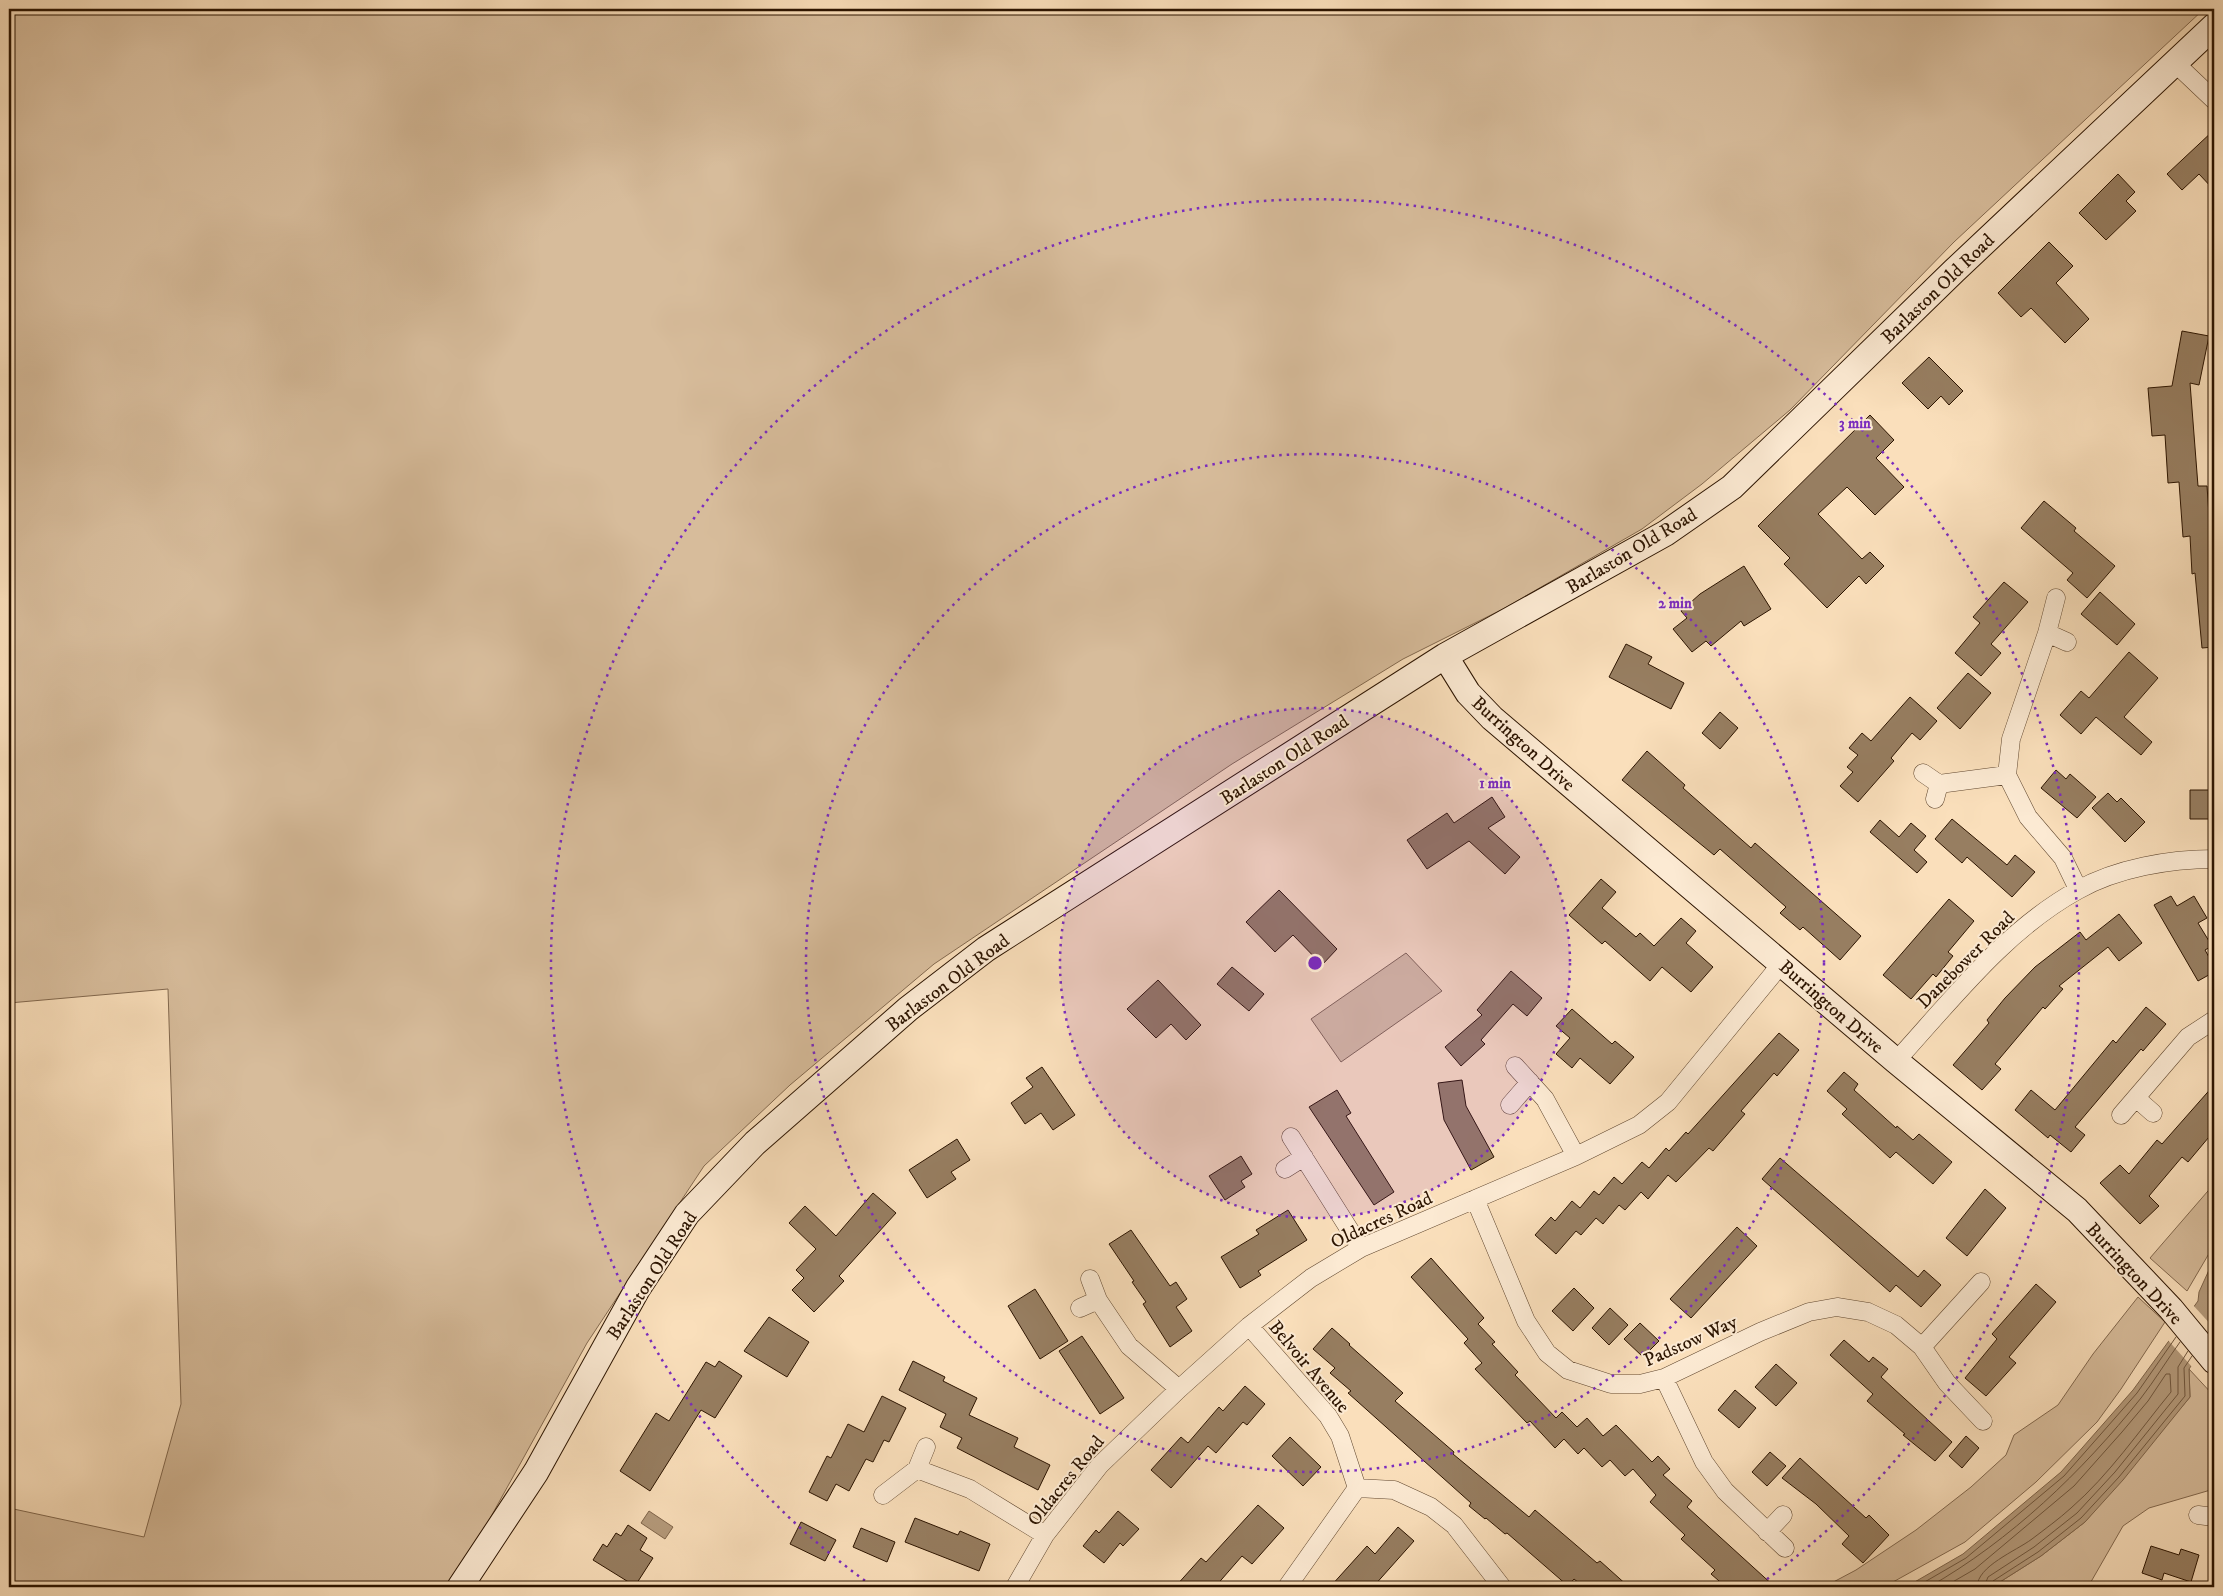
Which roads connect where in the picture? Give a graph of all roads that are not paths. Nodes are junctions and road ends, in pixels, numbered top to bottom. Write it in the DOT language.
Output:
graph roads {
  1 [pos="2214,26"];
  2 [pos="2175,62"];
  3 [pos="2214,100"];
  4 [pos="2056,598"];
  5 [pos="2047,633"];
  6 [pos="2067,642"];
  7 [pos="1446,656"];
  8 [pos="1923,772"];
  9 [pos="2007,775"];
  10 [pos="2214,859"];
  11 [pos="2078,889"];
  12 [pos="1782,963"];
  13 [pos="2214,1020"];
  14 [pos="1896,1061"];
  15 [pos="1514,1066"];
  16 [pos="1530,1082"];
  17 [pos="2136,1098"];
  18 [pos="1510,1105"];
  19 [pos="2153,1113"];
  20 [pos="2122,1115"];
  21 [pos="1292,1136"];
  22 [pos="1576,1156"];
  23 [pos="1304,1157"];
  24 [pos="1285,1168"];
  25 [pos="1475,1200"];
  26 [pos="1361,1248"];
  27 [pos="1090,1279"];
  28 [pos="1981,1282"];
  29 [pos="1098,1300"];
  30 [pos="1080,1308"];
  31 [pos="1249,1326"];
  32 [pos="1922,1347"];
  33 [pos="2213,1359"];
  34 [pos="1664,1378"];
  35 [pos="1178,1389"];
  36 [pos="1983,1421"];
  37 [pos="926,1447"];
  38 [pos="917,1468"];
  39 [pos="1357,1488"];
  40 [pos="883,1495"];
  41 [pos="1783,1515"];
  42 [pos="1767,1532"];
  43 [pos="1045,1535"];
  44 [pos="1785,1548"];
  45 [pos="460,1587"];
  46 [pos="1015,1587"];
  47 [pos="1287,1587"];
  48 [pos="1502,1587"];
  1 -- 2 [label="street, Barlaston Old Road"];
  2 -- 3 [label="street"];
  2 -- 7 [label="street, Barlaston Old Road"];
  4 -- 5 [label="street"];
  5 -- 6 [label="street"];
  5 -- 9 [label="street"];
  7 -- 12 [label="street, Burrington Drive"];
  7 -- 45 [label="street, Barlaston Old Road"];
  8 -- 9 [label="street"];
  9 -- 11 [label="street"];
  10 -- 11 [label="street, Danebower Road"];
  11 -- 14 [label="street, Danebower Road"];
  12 -- 14 [label="street, Burrington Drive"];
  12 -- 22 [label="street, Oldacres Road"];
  13 -- 17 [label="street"];
  14 -- 33 [label="street, Burrington Drive"];
  15 -- 16 [label="street"];
  16 -- 18 [label="street"];
  16 -- 22 [label="street"];
  17 -- 19 [label="street"];
  17 -- 20 [label="street"];
  21 -- 23 [label="street"];
  22 -- 25 [label="street, Oldacres Road"];
  23 -- 24 [label="street"];
  23 -- 26 [label="street"];
  25 -- 26 [label="street, Oldacres Road"];
  25 -- 34 [label="street, Padstow Way"];
  26 -- 31 [label="street, Oldacres Road"];
  27 -- 29 [label="street"];
  28 -- 32 [label="street"];
  29 -- 30 [label="street"];
  29 -- 35 [label="street"];
  31 -- 35 [label="street, Oldacres Road"];
  31 -- 39 [label="street, Belvoir Avenue"];
  32 -- 34 [label="street, Padstow Way"];
  32 -- 36 [label="street, Padstow Way"];
  34 -- 42 [label="street"];
  35 -- 43 [label="street, Oldacres Road"];
  37 -- 38 [label="street"];
  38 -- 40 [label="street"];
  38 -- 43 [label="street"];
  39 -- 47 [label="street"];
  39 -- 48 [label="street"];
  41 -- 42 [label="street"];
  42 -- 44 [label="street"];
  43 -- 46 [label="street, Oldacres Road"];
}
